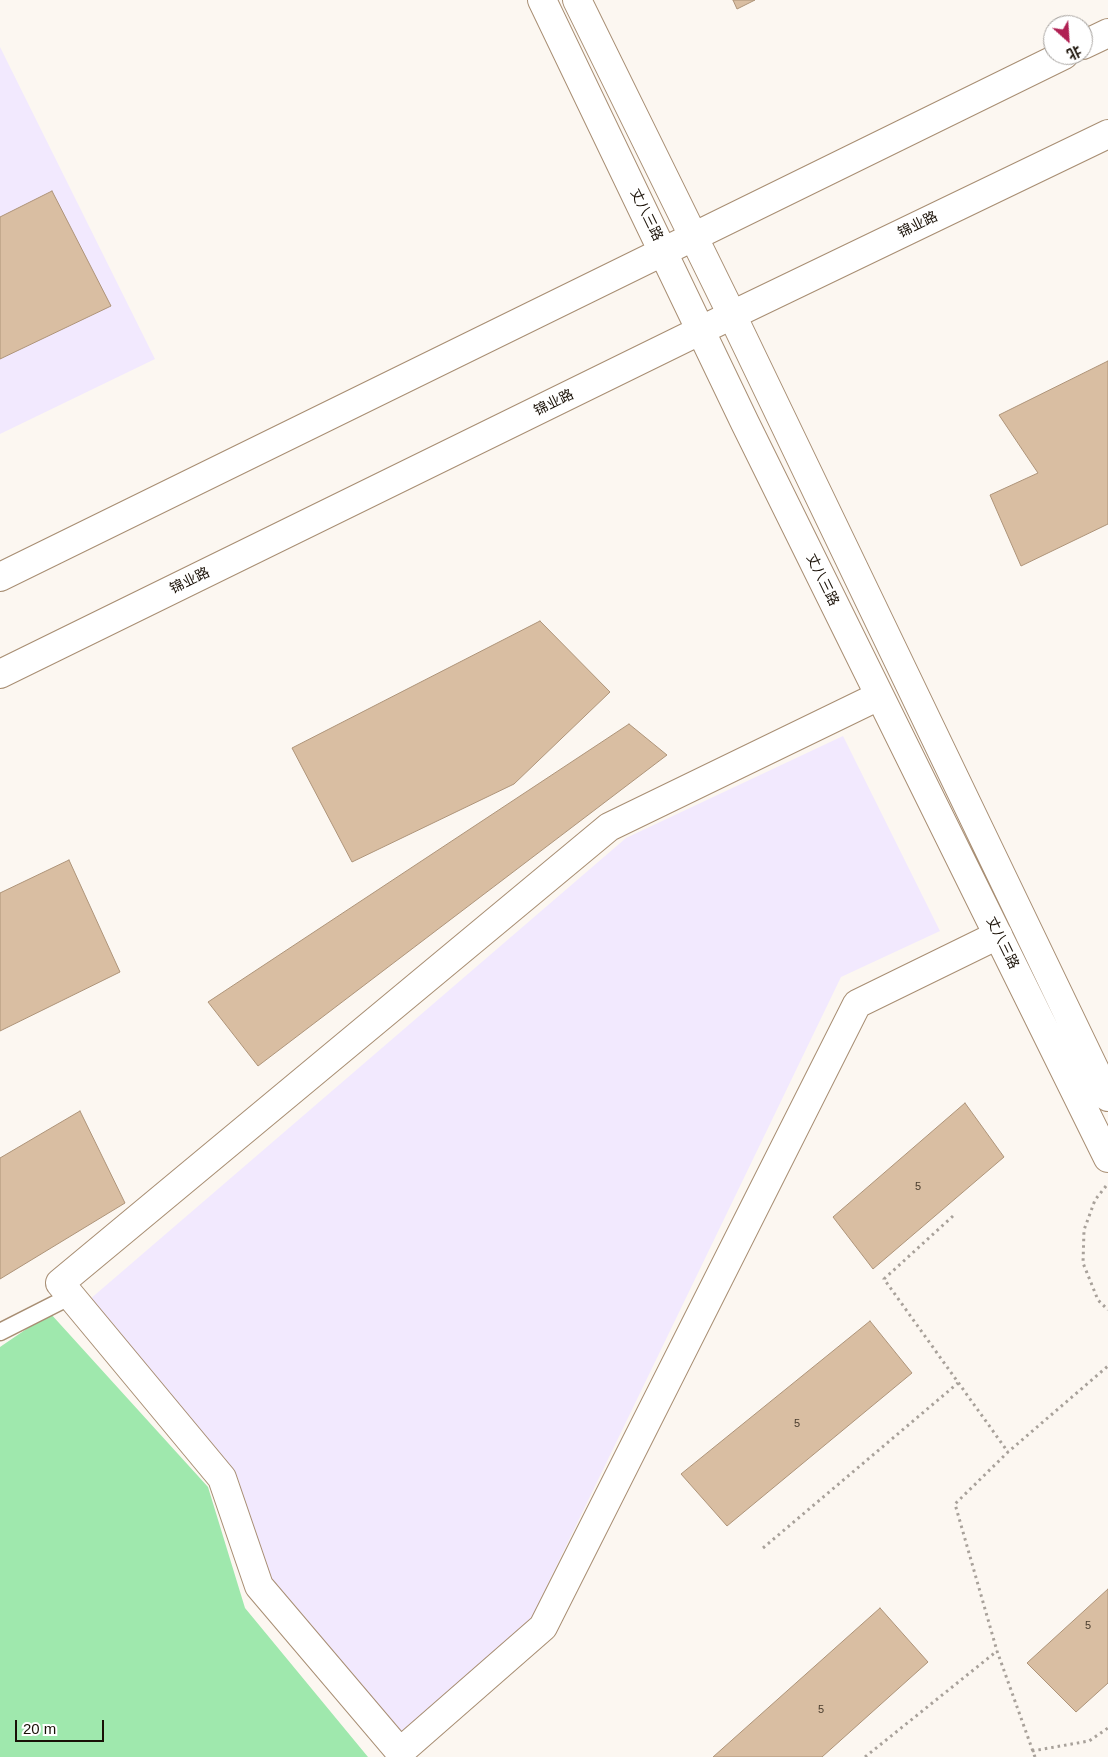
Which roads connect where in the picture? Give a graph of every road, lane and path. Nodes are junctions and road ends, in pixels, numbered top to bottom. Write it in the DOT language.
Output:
graph roads {
  1 [pos="542,0"];
  2 [pos="577,0"];
  3 [pos="1108,33"];
  4 [pos="1093,41"];
  5 [pos="1044,65"];
  6 [pos="1108,134"];
  7 [pos="693,236"];
  8 [pos="664,251"];
  9 [pos="732,315"];
  10 [pos="700,330"];
  11 [pos="0,577"];
  12 [pos="0,674"];
  13 [pos="879,696"];
  14 [pos="998,935"];
  15 [pos="1108,1097"];
  16 [pos="1108,1158"];
  17 [pos="1108,1184"];
  18 [pos="953,1216"];
  19 [pos="71,1296"];
  20 [pos="1108,1310"];
  21 [pos="0,1332"];
  22 [pos="1108,1366"];
  23 [pos="958,1383"];
  24 [pos="1008,1452"];
  25 [pos="763,1548"];
  26 [pos="997,1651"];
  27 [pos="1108,1728"];
  28 [pos="1032,1751"];
  29 [pos="865,1757"];
  30 [pos="1035,1757"];
  1 -- 8 [label="street, 丈八三路"];
  2 -- 7 [label="street, 丈八三路"];
  3 -- 4 [label="street"];
  5 -- 7 [label="street"];
  6 -- 9 [label="street, 锦业路"];
  7 -- 8 [label="street"];
  7 -- 9 [label="street, 丈八三路"];
  8 -- 10 [label="street, 丈八三路"];
  8 -- 11 [label="street"];
  9 -- 10 [label="street, 锦业路"];
  9 -- 15 [label="street, 丈八三路"];
  10 -- 12 [label="street, 锦业路"];
  10 -- 13 [label="street, 丈八三路"];
  13 -- 14 [label="street, 丈八三路"];
  13 -- 19 [label="street"];
  14 -- 16 [label="street, 丈八三路"];
  14 -- 19 [label="street"];
  17 -- 20 [label="path"];
  18 -- 23 [label="path"];
  19 -- 21 [label="lane"];
  22 -- 24 [label="path"];
  23 -- 24 [label="path"];
  23 -- 25 [label="path"];
  24 -- 26 [label="path"];
  26 -- 28 [label="path"];
  26 -- 29 [label="path"];
  27 -- 28 [label="path"];
  28 -- 30 [label="path"];
}
